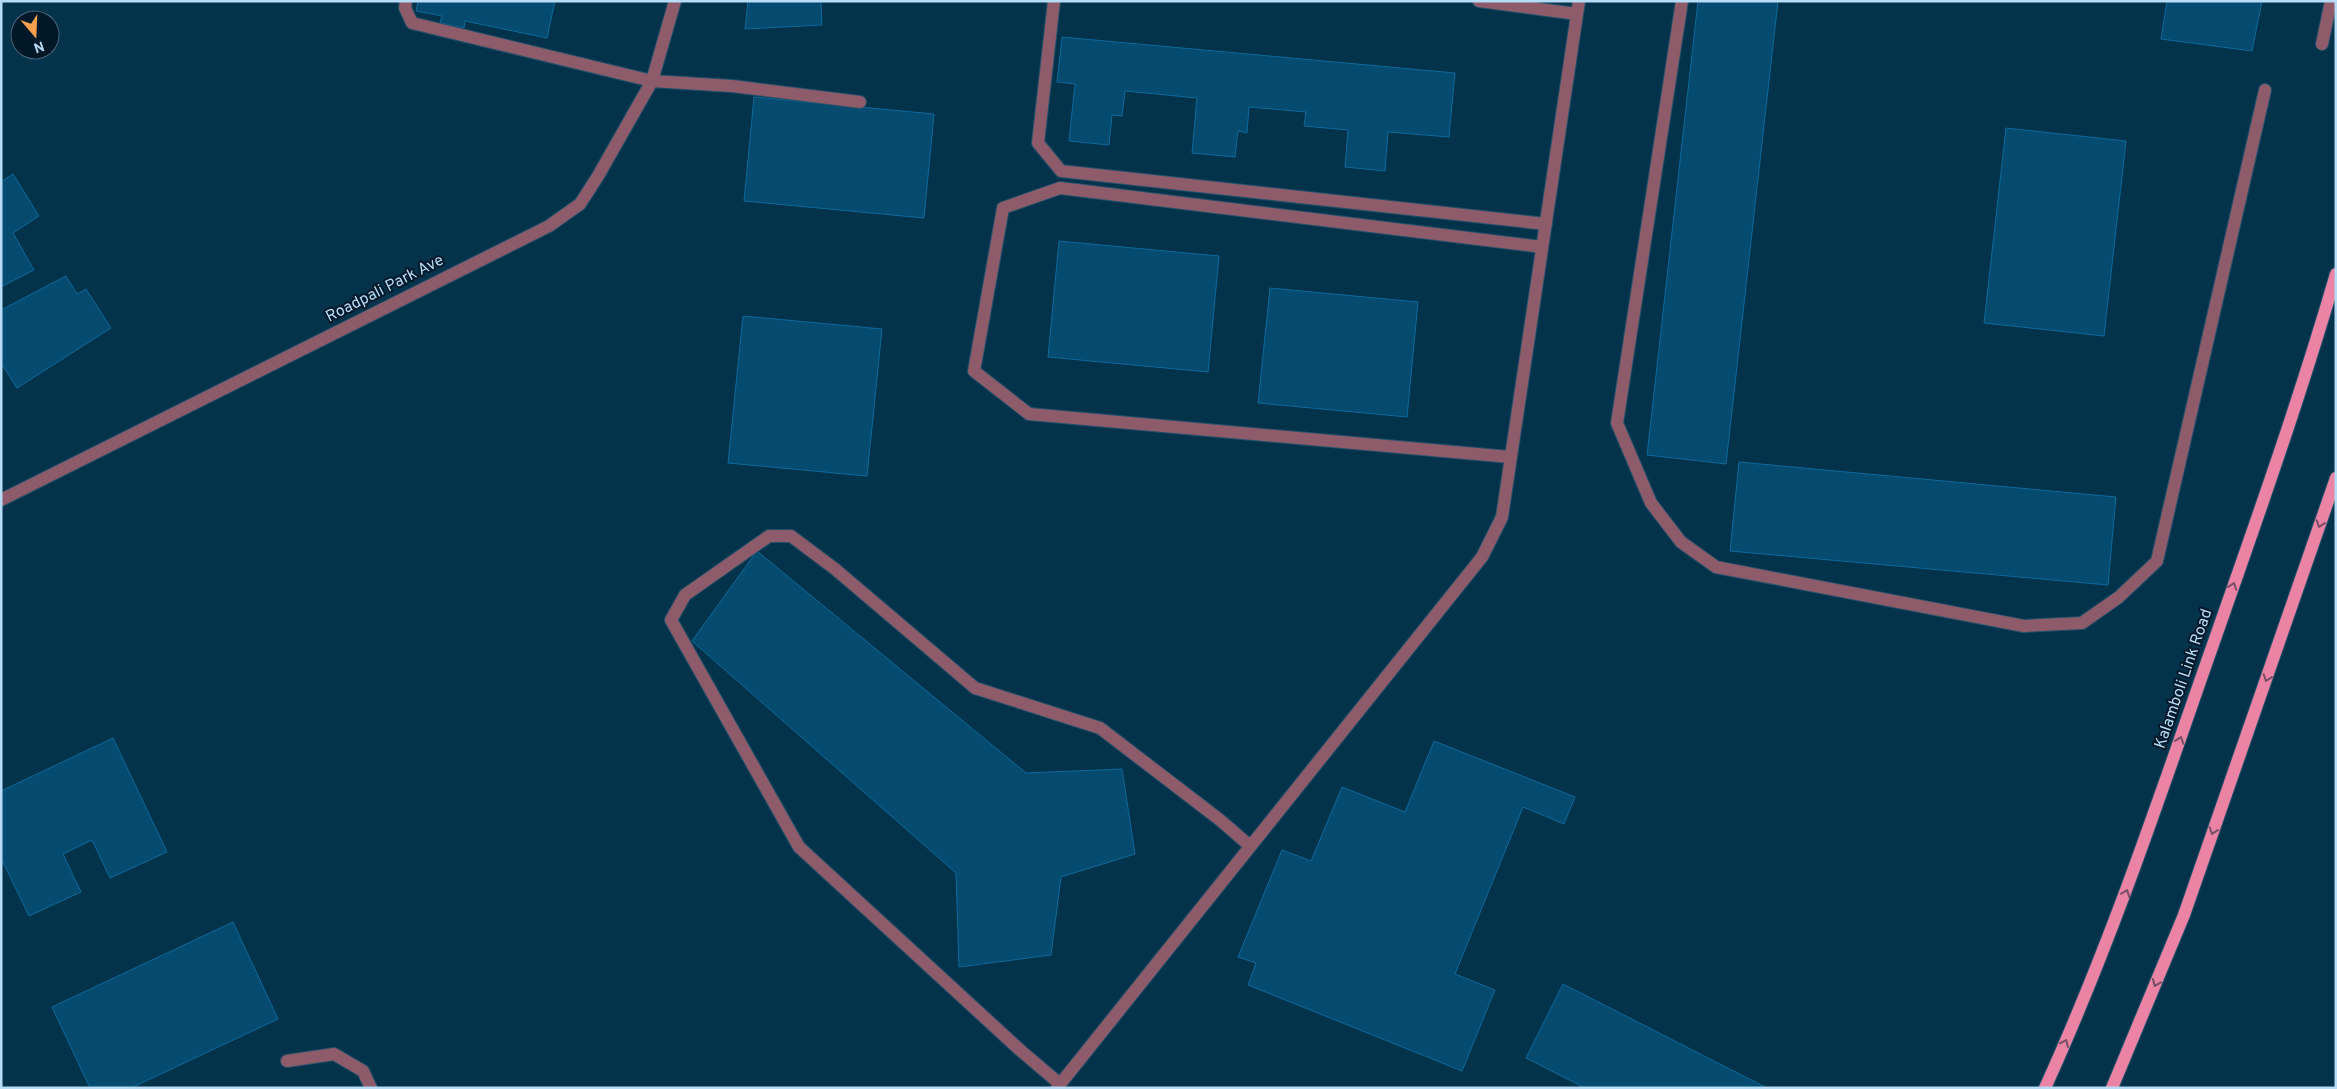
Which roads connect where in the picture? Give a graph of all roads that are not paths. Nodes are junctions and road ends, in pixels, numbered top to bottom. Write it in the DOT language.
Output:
graph roads {
  1 [pos="406,1"];
  2 [pos="675,1"];
  3 [pos="1054,1"];
  4 [pos="1480,1"];
  5 [pos="1682,1"];
  6 [pos="2331,1"];
  7 [pos="1578,8"];
  8 [pos="2322,44"];
  9 [pos="652,81"];
  10 [pos="2266,90"];
  11 [pos="860,102"];
  12 [pos="1546,224"];
  13 [pos="1542,247"];
  14 [pos="2336,274"];
  15 [pos="1510,457"];
  16 [pos="2336,478"];
  17 [pos="1,500"];
  18 [pos="1250,846"];
  19 [pos="287,1061"];
  20 [pos="1059,1086"];
  21 [pos="371,1088"];
  22 [pos="2045,1088"];
  23 [pos="2112,1088"];
  1 -- 9 [label="street"];
  2 -- 9 [label="street, Roadpali Park Ave"];
  3 -- 12 [label="street"];
  4 -- 7 [label="street"];
  5 -- 10 [label="street"];
  6 -- 8 [label="street"];
  7 -- 12 [label="street"];
  9 -- 11 [label="street"];
  9 -- 17 [label="street, Roadpali Park Ave"];
  12 -- 13 [label="street"];
  13 -- 15 [label="street"];
  13 -- 15 [label="street"];
  22 -- 14 [label="main road, Kalamboli Link Road, one-way"];
  15 -- 18 [label="street"];
  16 -- 23 [label="main road, one-way"];
  18 -- 20 [label="street"];
  18 -- 20 [label="street"];
  19 -- 21 [label="street"];
}
